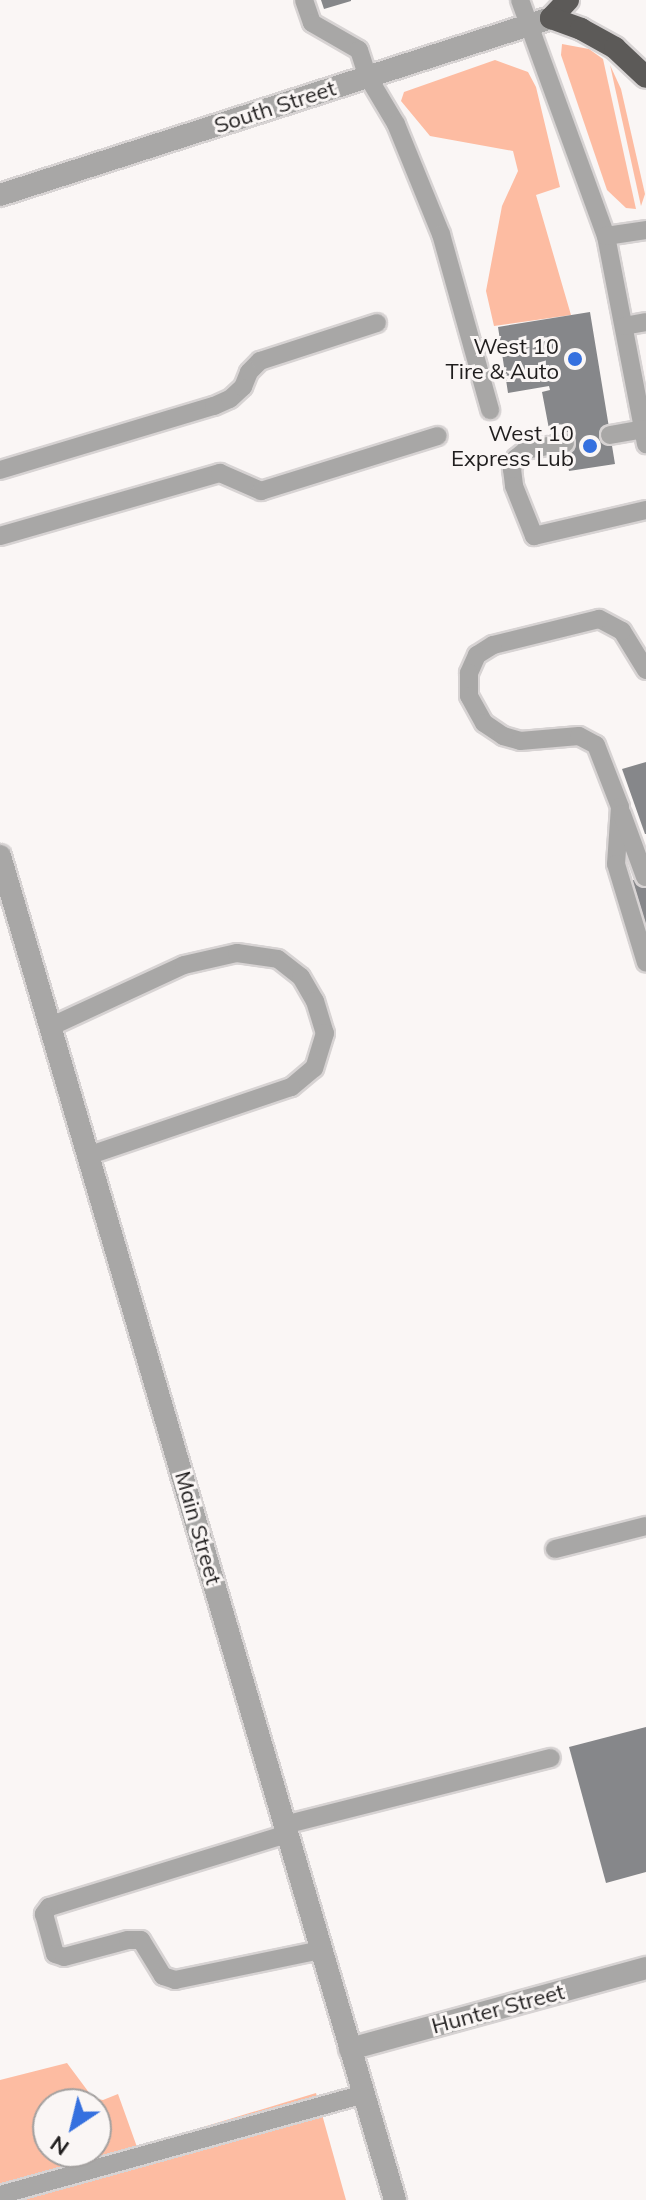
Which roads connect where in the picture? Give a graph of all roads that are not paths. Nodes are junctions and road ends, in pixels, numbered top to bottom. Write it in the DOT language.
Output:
graph roads {
  1 [pos="304,0"];
  2 [pos="520,0"];
  3 [pos="568,0"];
  4 [pos="551,18"];
  5 [pos="527,26"];
  6 [pos="368,77"];
  7 [pos="646,77"];
  8 [pos="0,195"];
  9 [pos="646,230"];
  10 [pos="606,236"];
  11 [pos="646,322"];
  12 [pos="377,323"];
  13 [pos="624,326"];
  14 [pos="490,410"];
  15 [pos="610,435"];
  16 [pos="438,436"];
  17 [pos="644,437"];
  18 [pos="565,443"];
  19 [pos="0,470"];
  20 [pos="646,510"];
  21 [pos="0,536"];
  22 [pos="646,670"];
  23 [pos="620,807"];
  24 [pos="0,856"];
  25 [pos="645,877"];
  26 [pos="646,963"];
  27 [pos="52,1026"];
  28 [pos="90,1155"];
  29 [pos="646,1526"];
  30 [pos="555,1549"];
  31 [pos="551,1758"];
  32 [pos="285,1829"];
  33 [pos="321,1950"];
  34 [pos="646,1968"];
  35 [pos="350,2049"];
  36 [pos="364,2094"];
  37 [pos="0,2195"];
  38 [pos="395,2200"];
  1 -- 6 [label="lane"];
  2 -- 5 [label="lane"];
  3 -- 4 [label="highway"];
  4 -- 5 [label="street, South Street"];
  4 -- 7 [label="highway"];
  5 -- 6 [label="street, South Street"];
  5 -- 10 [label="lane"];
  6 -- 8 [label="street, South Street"];
  6 -- 14 [label="lane"];
  9 -- 10 [label="lane"];
  10 -- 13 [label="lane"];
  11 -- 13 [label="lane"];
  12 -- 19 [label="lane"];
  13 -- 17 [label="lane"];
  15 -- 17 [label="lane"];
  16 -- 21 [label="lane"];
  18 -- 20 [label="lane"];
  22 -- 23 [label="lane"];
  23 -- 25 [label="lane"];
  23 -- 26 [label="lane"];
  24 -- 27 [label="street, Main Street"];
  27 -- 28 [label="street, Main Street"];
  27 -- 28 [label="lane"];
  28 -- 32 [label="street, Main Street"];
  29 -- 30 [label="lane"];
  31 -- 32 [label="lane"];
  32 -- 33 [label="street, Main Street"];
  32 -- 33 [label="lane"];
  33 -- 35 [label="street, Main Street"];
  34 -- 35 [label="street, Hunter Street"];
  35 -- 36 [label="street, Main Street"];
  36 -- 37 [label="lane"];
  36 -- 38 [label="street, Main Street"];
}
